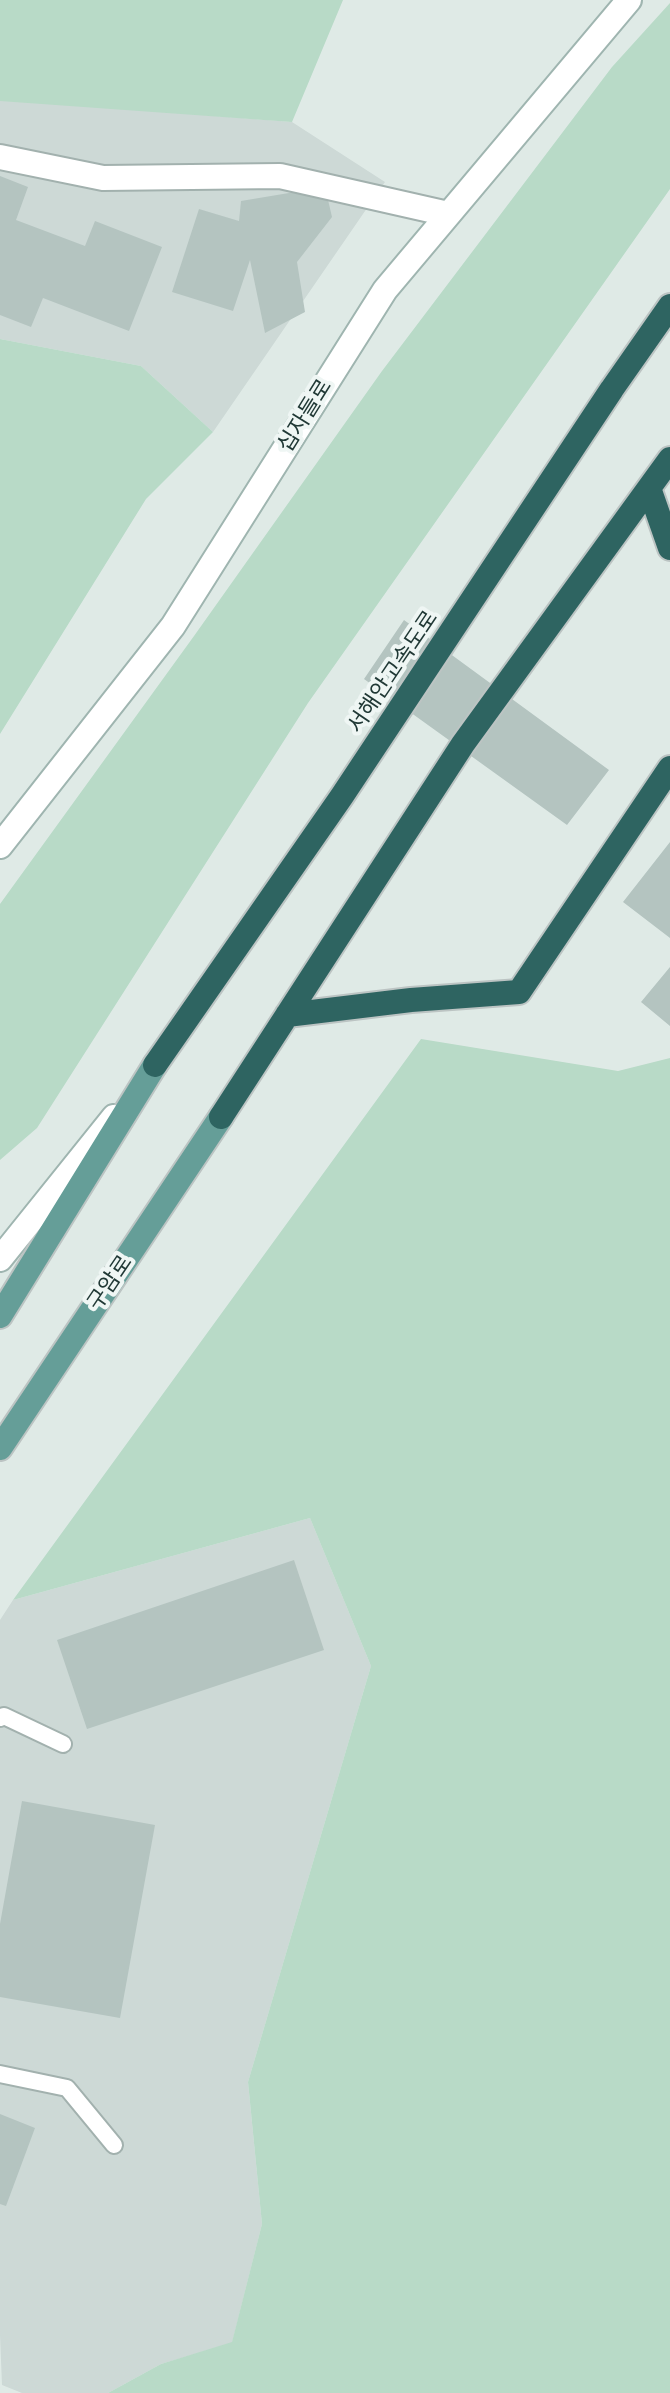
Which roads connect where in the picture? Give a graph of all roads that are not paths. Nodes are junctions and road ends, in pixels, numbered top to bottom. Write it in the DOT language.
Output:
graph roads {
  1 [pos="629,0"];
  2 [pos="0,157"];
  3 [pos="448,214"];
  4 [pos="670,306"];
  5 [pos="670,459"];
  6 [pos="649,488"];
  7 [pos="670,548"];
  8 [pos="670,768"];
  9 [pos="0,846"];
  10 [pos="287,1015"];
  11 [pos="155,1065"];
  12 [pos="221,1117"];
  13 [pos="0,1259"];
  14 [pos="0,1316"];
  15 [pos="0,1448"];
  16 [pos="0,1718"];
  17 [pos="63,1744"];
  18 [pos="0,2074"];
  19 [pos="114,2145"];
  1 -- 3 [label="main road, 십자들로"];
  2 -- 3 [label="main road"];
  3 -- 9 [label="main road, 십자들로"];
  4 -- 11 [label="highway, 서해안고속도로"];
  5 -- 6 [label="highway"];
  6 -- 7 [label="highway"];
  6 -- 10 [label="highway"];
  8 -- 10 [label="highway"];
  10 -- 12 [label="highway"];
  11 -- 13 [label="main road"];
  11 -- 14 [label="main road"];
  12 -- 15 [label="main road, 구암로"];
  16 -- 17 [label="lane"];
  18 -- 19 [label="lane"];
}
